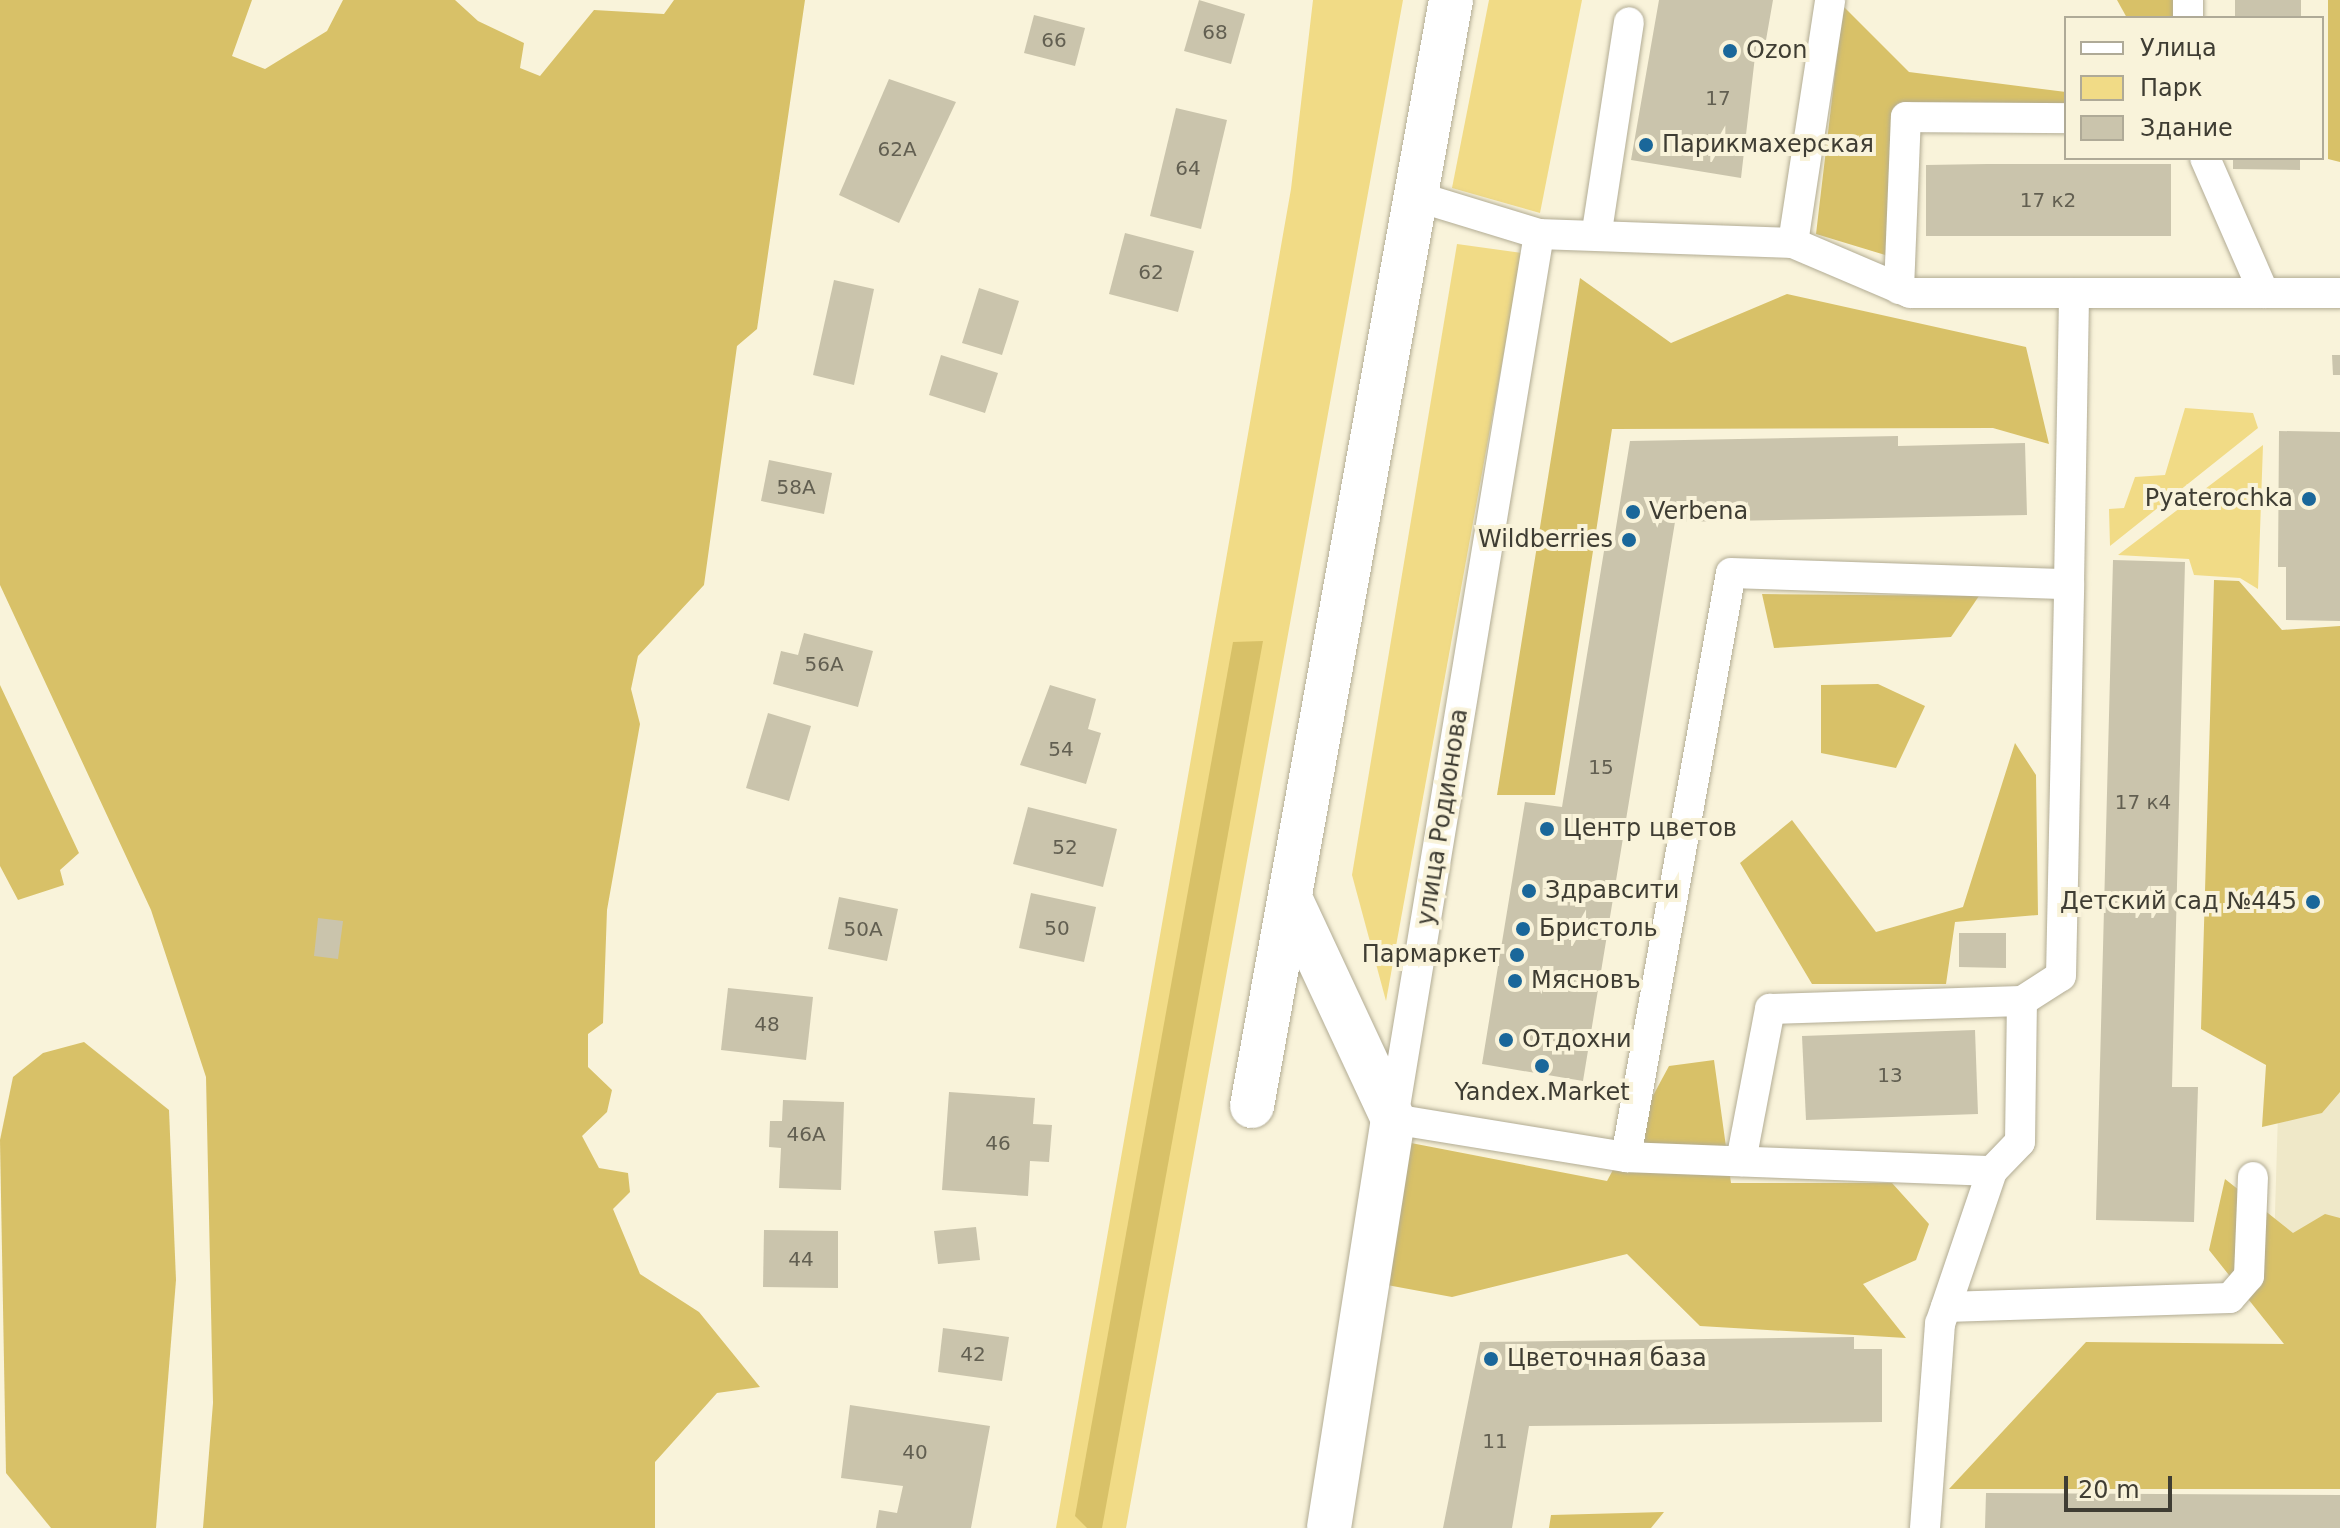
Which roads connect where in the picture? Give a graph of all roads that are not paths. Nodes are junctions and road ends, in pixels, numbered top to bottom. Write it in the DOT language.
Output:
graph roads {
  1 [pos="1451,0"];
  2 [pos="1830,0"];
  3 [pos="1629,22"];
  4 [pos="2064,118"];
  5 [pos="2206,160"];
  6 [pos="1415,196"];
  7 [pos="1597,231"];
  8 [pos="1539,234"];
  9 [pos="1793,243"];
  10 [pos="1899,289"];
  11 [pos="2074,293"];
  12 [pos="2264,293"];
  13 [pos="2340,293"];
  14 [pos="2069,584"];
  15 [pos="1290,898"];
  16 [pos="2022,1001"];
  17 [pos="1252,1106"];
  18 [pos="1393,1119"];
  19 [pos="1626,1157"];
  20 [pos="1741,1161"];
  21 [pos="1992,1171"];
  22 [pos="2253,1177"];
  23 [pos="1946,1307"];
  24 [pos="1329,1528"];
  25 [pos="1925,1528"];
  1 -- 6 [label="main road"];
  2 -- 9 [label="street"];
  3 -- 7 [label="street"];
  4 -- 10 [label="street"];
  5 -- 12 [label="street"];
  6 -- 8 [label="street"];
  6 -- 15 [label="main road"];
  7 -- 8 [label="street"];
  7 -- 9 [label="street"];
  8 -- 18 [label="street, улица Родионова"];
  9 -- 10 [label="street"];
  10 -- 11 [label="street"];
  11 -- 12 [label="street"];
  11 -- 14 [label="street"];
  12 -- 13 [label="street"];
  14 -- 16 [label="street"];
  14 -- 19 [label="street"];
  15 -- 17 [label="main road"];
  15 -- 18 [label="main road"];
  16 -- 20 [label="street"];
  16 -- 21 [label="street"];
  18 -- 19 [label="street"];
  18 -- 24 [label="main road, улица Родионова"];
  19 -- 20 [label="street"];
  20 -- 21 [label="street"];
  21 -- 23 [label="street"];
  22 -- 23 [label="street"];
  23 -- 25 [label="street"];
}
